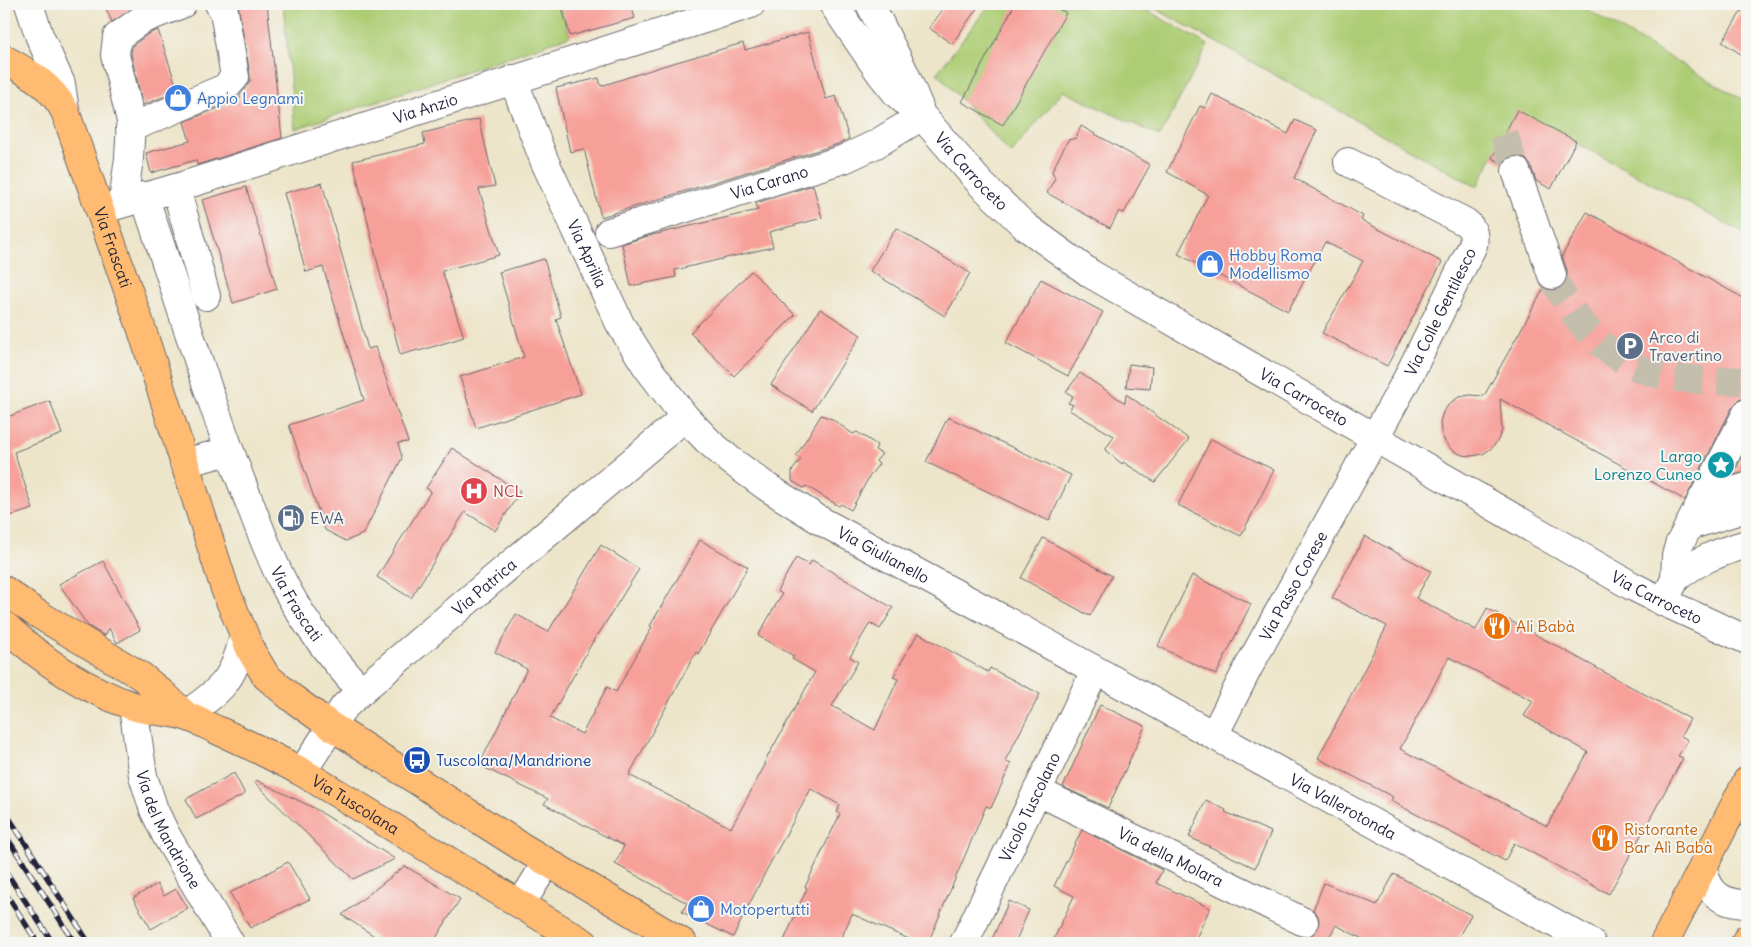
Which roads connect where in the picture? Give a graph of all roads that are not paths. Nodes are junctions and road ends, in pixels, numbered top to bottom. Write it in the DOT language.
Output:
graph roads {
  1 [pos="30,4"];
  2 [pos="182,4"];
  3 [pos="219,4"];
  4 [pos="751,4"];
  5 [pos="833,4"];
  6 [pos="870,4"];
  7 [pos="4,59"];
  8 [pos="513,79"];
  9 [pos="65,110"];
  10 [pos="922,116"];
  11 [pos="130,128"];
  12 [pos="1348,162"];
  13 [pos="1516,171"];
  14 [pos="176,188"];
  15 [pos="122,203"];
  16 [pos="609,232"];
  17 [pos="1552,274"];
  18 [pos="206,296"];
  19 [pos="685,417"];
  20 [pos="1375,437"];
  21 [pos="1742,440"];
  22 [pos="229,450"];
  23 [pos="184,463"];
  24 [pos="1747,488"];
  25 [pos="1707,489"];
  26 [pos="1747,508"];
  27 [pos="1747,526"];
  28 [pos="1684,535"];
  29 [pos="1747,544"];
  30 [pos="4,590"];
  31 [pos="1670,591"];
  32 [pos="4,625"];
  33 [pos="244,635"];
  34 [pos="1735,635"];
  35 [pos="1747,661"];
  36 [pos="1095,671"];
  37 [pos="361,691"];
  38 [pos="133,706"];
  39 [pos="185,715"];
  40 [pos="331,726"];
  41 [pos="1214,735"];
  42 [pos="302,772"];
  43 [pos="1747,782"];
  44 [pos="1037,790"];
  45 [pos="547,862"];
  46 [pos="1704,864"];
  47 [pos="521,904"];
  48 [pos="1747,904"];
  49 [pos="1304,922"];
  50 [pos="1747,939"];
  51 [pos="230,943"];
  52 [pos="584,943"];
  53 [pos="683,943"];
  54 [pos="964,943"];
  55 [pos="1591,943"];
  56 [pos="1664,943"];
  57 [pos="1745,943"];
  1 -- 9 [label="street"];
  2 -- 11 [label="street"];
  3 -- 11 [label="street"];
  4 -- 8 [label="street, Via Anzio"];
  5 -- 10 [label="street, Via Carroceto"];
  6 -- 10 [label="street, Via Carroceto"];
  7 -- 9 [label="main road, Via Frascati"];
  8 -- 14 [label="street, Via Anzio"];
  8 -- 19 [label="street, Via Aprilia"];
  9 -- 15 [label="main road, Via Frascati"];
  10 -- 16 [label="street, Via Carano"];
  10 -- 20 [label="street, Via Carroceto"];
  11 -- 15 [label="street"];
  12 -- 20 [label="street, Via Colle Gentilesco"];
  13 -- 17 [label="street"];
  14 -- 15 [label="street, Via Anzio"];
  14 -- 18 [label="street"];
  15 -- 22 [label="street, Via Frascati"];
  15 -- 23 [label="main road, Via Frascati"];
  19 -- 36 [label="street, Via Giulianello"];
  19 -- 37 [label="street, Via Patrica"];
  20 -- 31 [label="street, Via Carroceto"];
  20 -- 41 [label="street, Via Passo Corese"];
  21 -- 25 [label="street"];
  22 -- 23 [label="street"];
  22 -- 37 [label="street, Via Frascati"];
  23 -- 33 [label="main road, Via Frascati"];
  24 -- 25 [label="street"];
  25 -- 28 [label="street"];
  26 -- 28 [label="street"];
  27 -- 28 [label="street"];
  28 -- 31 [label="street"];
  29 -- 31 [label="street"];
  30 -- 39 [label="main road, Via Tuscolana"];
  31 -- 34 [label="street, Via Carroceto"];
  32 -- 38 [label="main road, Via Tuscolana"];
  33 -- 39 [label="street"];
  33 -- 40 [label="main road"];
  34 -- 35 [label="street, Via Carroceto"];
  36 -- 41 [label="street, Via Vallerotonda"];
  36 -- 44 [label="street, Vicolo Tuscolano"];
  37 -- 40 [label="street, Via Patrica"];
  38 -- 39 [label="main road, Via Tuscolana"];
  38 -- 51 [label="street, Via del Mandrione"];
  39 -- 42 [label="main road, Via Tuscolana"];
  40 -- 42 [label="street, Via Patrica"];
  40 -- 45 [label="main road"];
  41 -- 55 [label="street, Via Vallerotonda"];
  42 -- 47 [label="main road, Via Tuscolana"];
  43 -- 46 [label="main road"];
  44 -- 49 [label="street, Via della Molara"];
  44 -- 54 [label="street, Vicolo Tuscolano"];
  45 -- 47 [label="street"];
  45 -- 53 [label="main road"];
  46 -- 48 [label="street"];
  46 -- 56 [label="main road"];
  47 -- 52 [label="main road, Via Tuscolana"];
  50 -- 57 [label="main road"];
}
